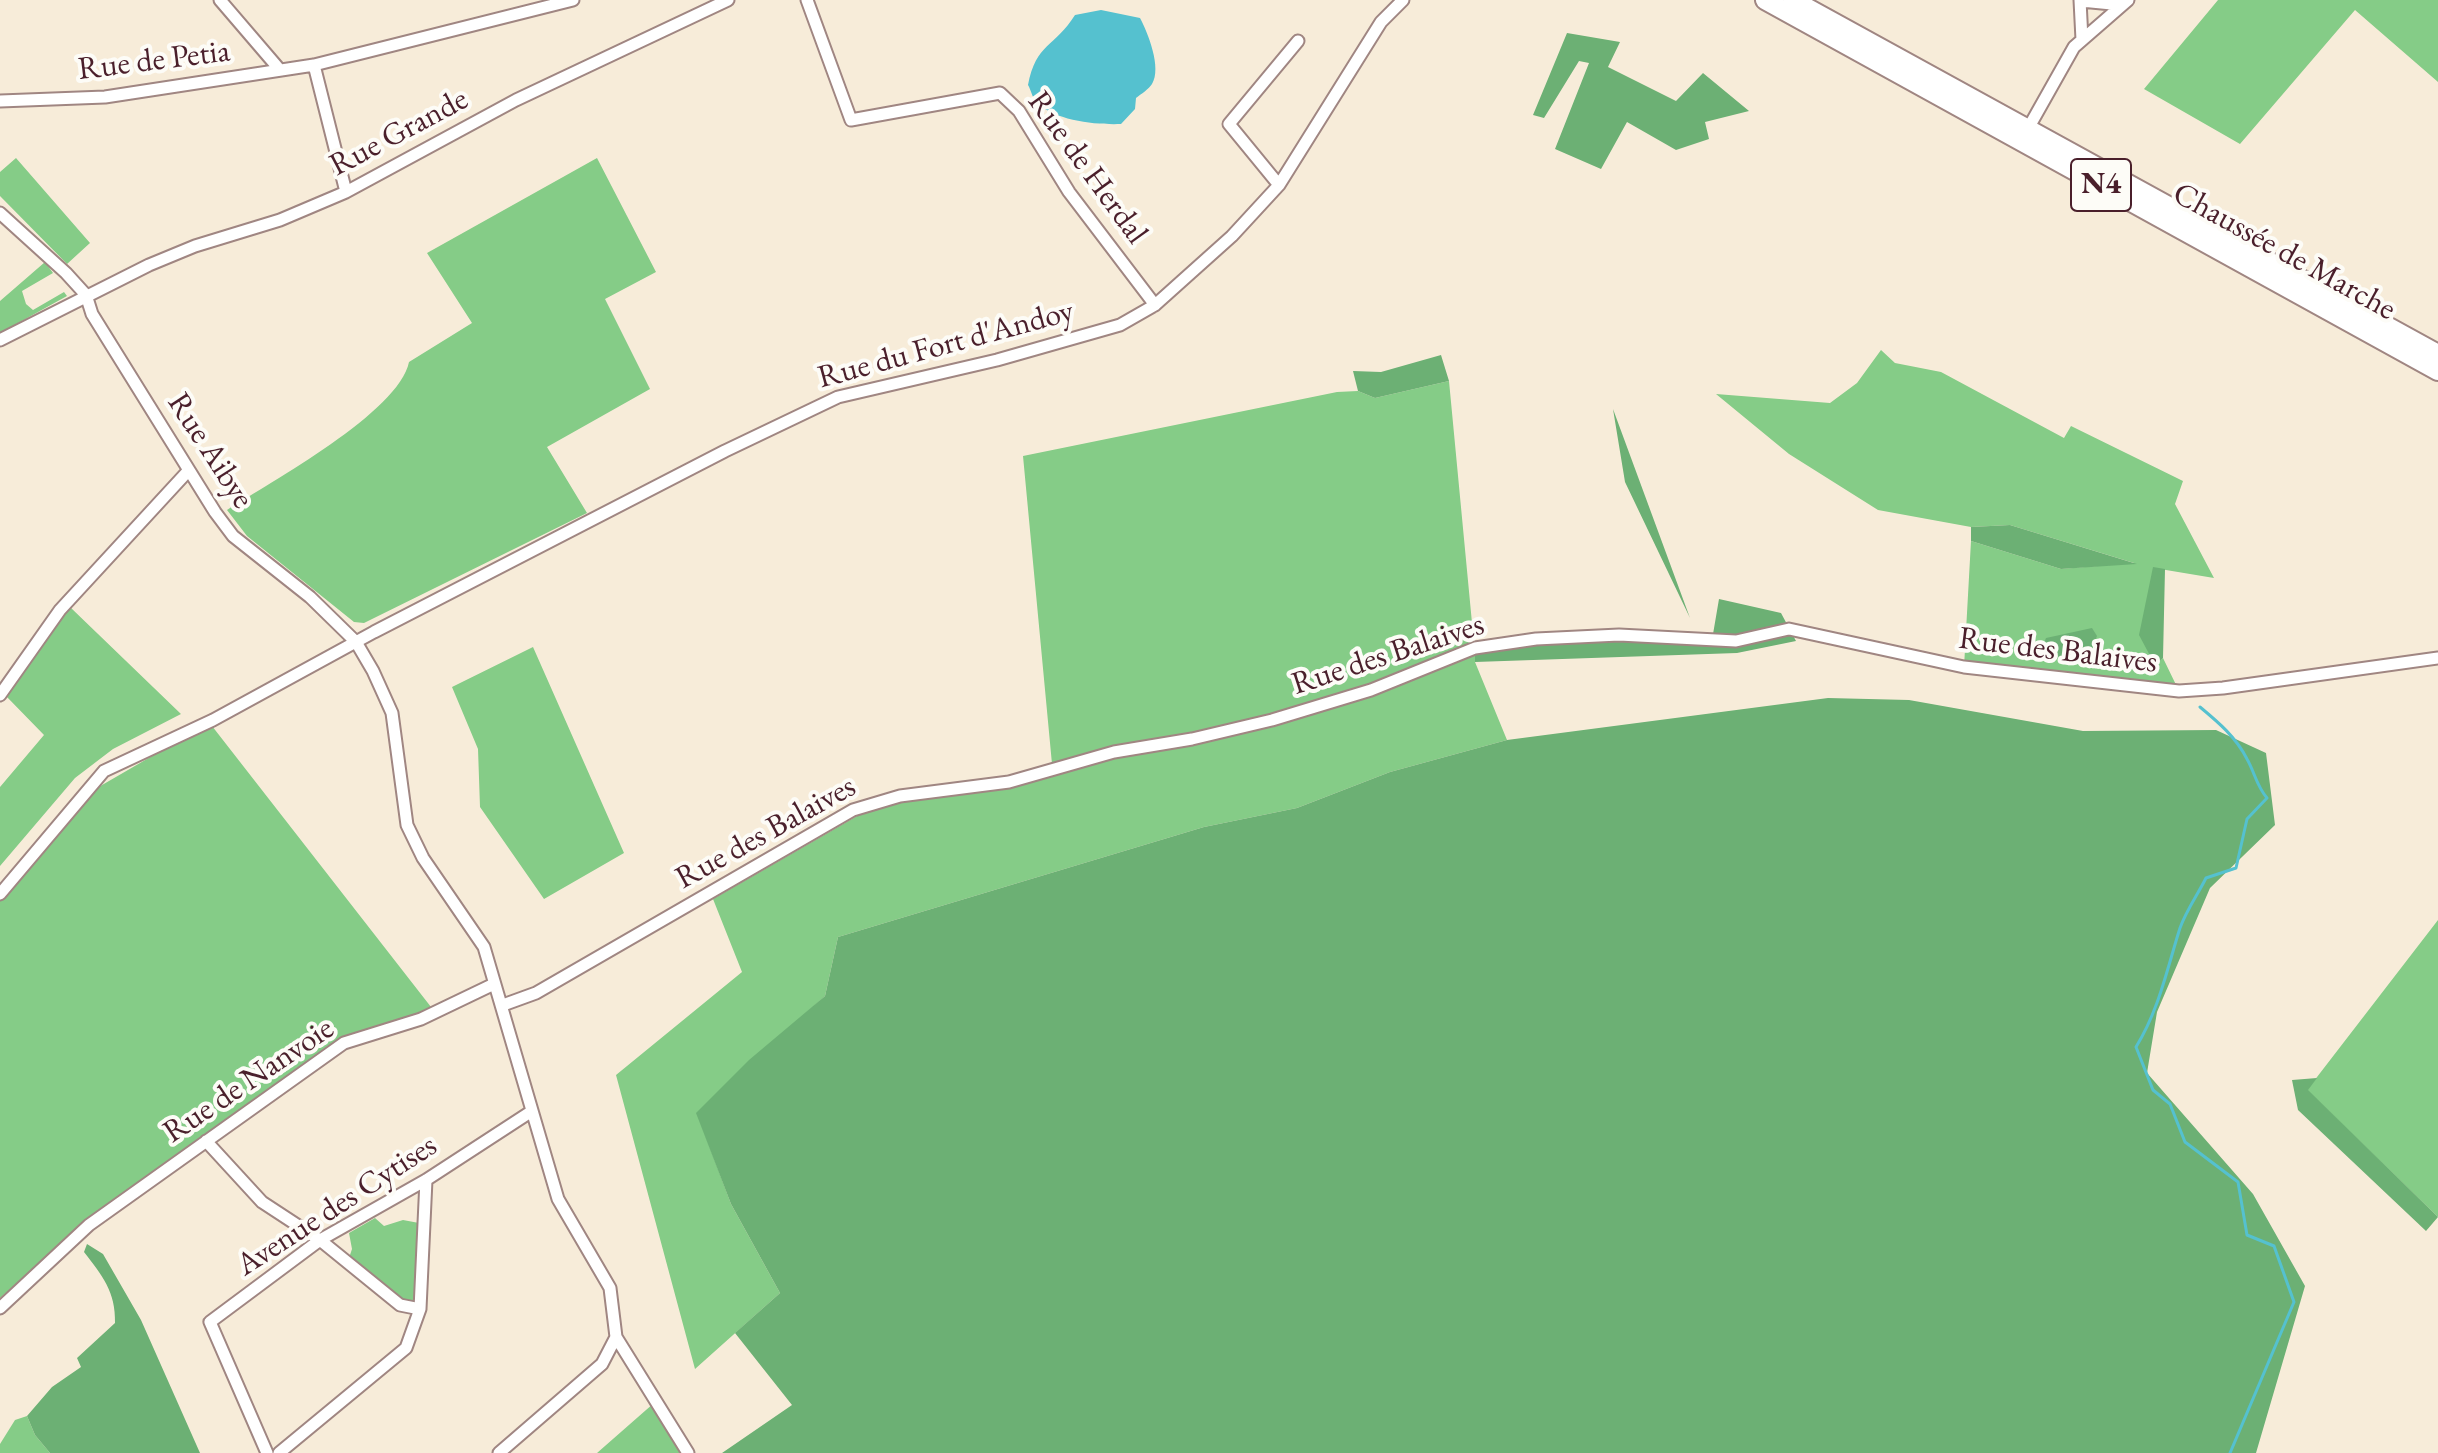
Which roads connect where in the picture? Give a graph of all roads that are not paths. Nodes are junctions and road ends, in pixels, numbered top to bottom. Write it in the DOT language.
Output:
graph roads {
  1 [pos="220,0"];
  2 [pos="573,0"];
  3 [pos="728,0"];
  4 [pos="807,0"];
  5 [pos="1403,0"];
  6 [pos="1765,0"];
  7 [pos="1793,0"];
  8 [pos="2081,1"];
  9 [pos="2125,3"];
  10 [pos="2082,40"];
  11 [pos="1298,41"];
  12 [pos="314,65"];
  13 [pos="280,70"];
  14 [pos="0,101"];
  15 [pos="2024,135"];
  16 [pos="1279,185"];
  17 [pos="346,192"];
  18 [pos="0,213"];
  19 [pos="86,295"];
  20 [pos="1155,305"];
  21 [pos="0,340"];
  22 [pos="2435,356"];
  23 [pos="189,470"];
  24 [pos="356,642"];
  25 [pos="2438,658"];
  26 [pos="0,695"];
  27 [pos="0,894"];
  28 [pos="494,984"];
  29 [pos="503,1005"];
  30 [pos="532,1111"];
  31 [pos="206,1141"];
  32 [pos="426,1180"];
  33 [pos="320,1240"];
  34 [pos="0,1308"];
  35 [pos="420,1309"];
  36 [pos="616,1337"];
  37 [pos="267,1453"];
  38 [pos="279,1453"];
  39 [pos="499,1453"];
  40 [pos="688,1453"];
  1 -- 13 [label="street"];
  2 -- 12 [label="street, Rue de Petia"];
  3 -- 17 [label="street, Rue Grande"];
  4 -- 20 [label="street, Rue de Herdal"];
  5 -- 16 [label="street, Rue du Fort d'Andoy"];
  6 -- 15 [label="main road, Chaussée de Marche / N4"];
  7 -- 15 [label="main road, Chaussée de Marche / N4"];
  8 -- 9 [label="street"];
  8 -- 10 [label="street"];
  9 -- 10 [label="street"];
  10 -- 15 [label="street"];
  11 -- 16 [label="street"];
  12 -- 13 [label="street, Rue de Petia"];
  12 -- 17 [label="street"];
  13 -- 14 [label="street, Rue de Petia"];
  15 -- 22 [label="main road, Chaussée de Marche / N4"];
  16 -- 20 [label="street, Rue du Fort d'Andoy"];
  17 -- 19 [label="street, Rue Grande"];
  18 -- 19 [label="street"];
  19 -- 21 [label="street, Rue Grande"];
  19 -- 23 [label="street, Rue Aibye"];
  20 -- 24 [label="street, Rue du Fort d'Andoy"];
  23 -- 24 [label="street, Rue Aibye"];
  23 -- 26 [label="street"];
  24 -- 27 [label="street, Rue du Fort d'Andoy"];
  24 -- 28 [label="street, Rue Aibye"];
  25 -- 29 [label="street, Rue des Balaives"];
  28 -- 29 [label="street, Rue Aibye"];
  28 -- 31 [label="street, Rue de Nanvoie"];
  29 -- 30 [label="street, Rue Aibye"];
  30 -- 32 [label="street, Avenue des Cytises"];
  30 -- 36 [label="street, Rue Aibye"];
  31 -- 33 [label="street"];
  31 -- 34 [label="street, Rue de Nanvoie"];
  32 -- 33 [label="street, Avenue des Cytises"];
  32 -- 35 [label="street"];
  33 -- 35 [label="street"];
  33 -- 37 [label="street, Avenue des Cytises"];
  35 -- 38 [label="street"];
  36 -- 39 [label="street"];
  36 -- 40 [label="street"];
}
